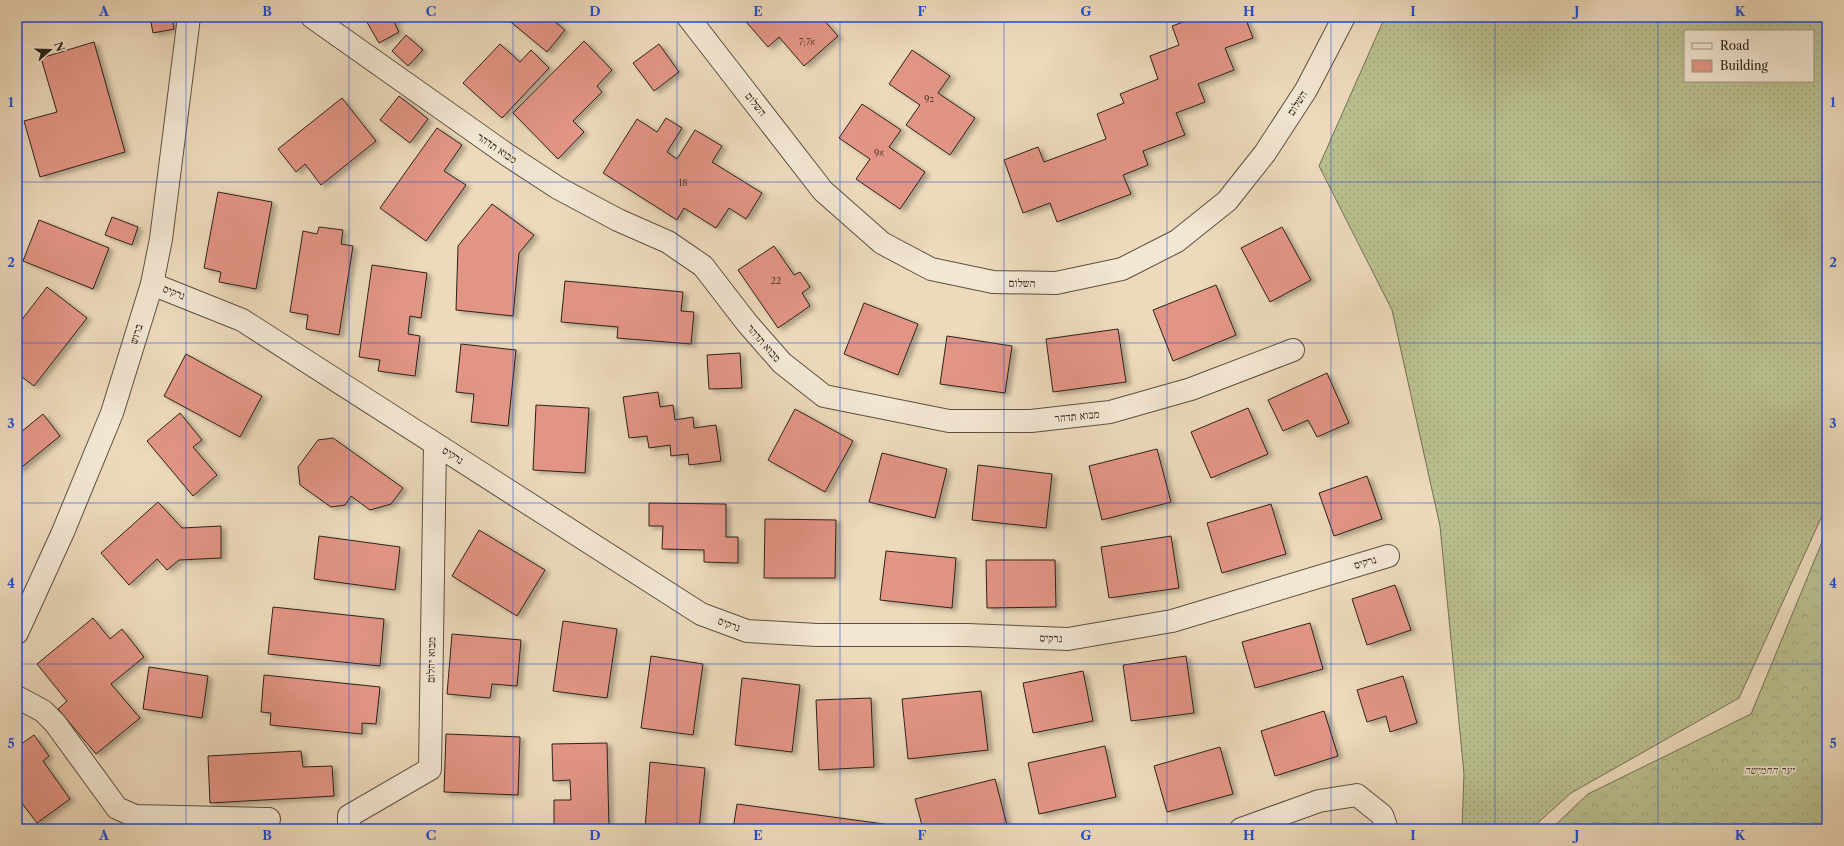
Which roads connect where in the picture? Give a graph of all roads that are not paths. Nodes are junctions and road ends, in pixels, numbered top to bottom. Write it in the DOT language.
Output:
graph roads {
  1 [pos="189,17"];
  2 [pos="312,17"];
  3 [pos="688,17"];
  4 [pos="1344,17"];
  5 [pos="152,284"];
  6 [pos="1293,350"];
  7 [pos="435,444"];
  8 [pos="1388,556"];
  9 [pos="17,633"];
  10 [pos="17,697"];
  11 [pos="269,819"];
  12 [pos="349,829"];
  13 [pos="1241,829"];
  14 [pos="1387,829"];
  1 -- 5 [label="street, ברוש"];
  2 -- 6 [label="street, מבוא תדהר"];
  3 -- 4 [label="street, השלום"];
  5 -- 7 [label="street, נרקיס"];
  5 -- 9 [label="street, ברוש"];
  7 -- 8 [label="street, נרקיס"];
  7 -- 12 [label="street, מבוא יהלום"];
  10 -- 11 [label="street"];
  13 -- 14 [label="street"];
}
